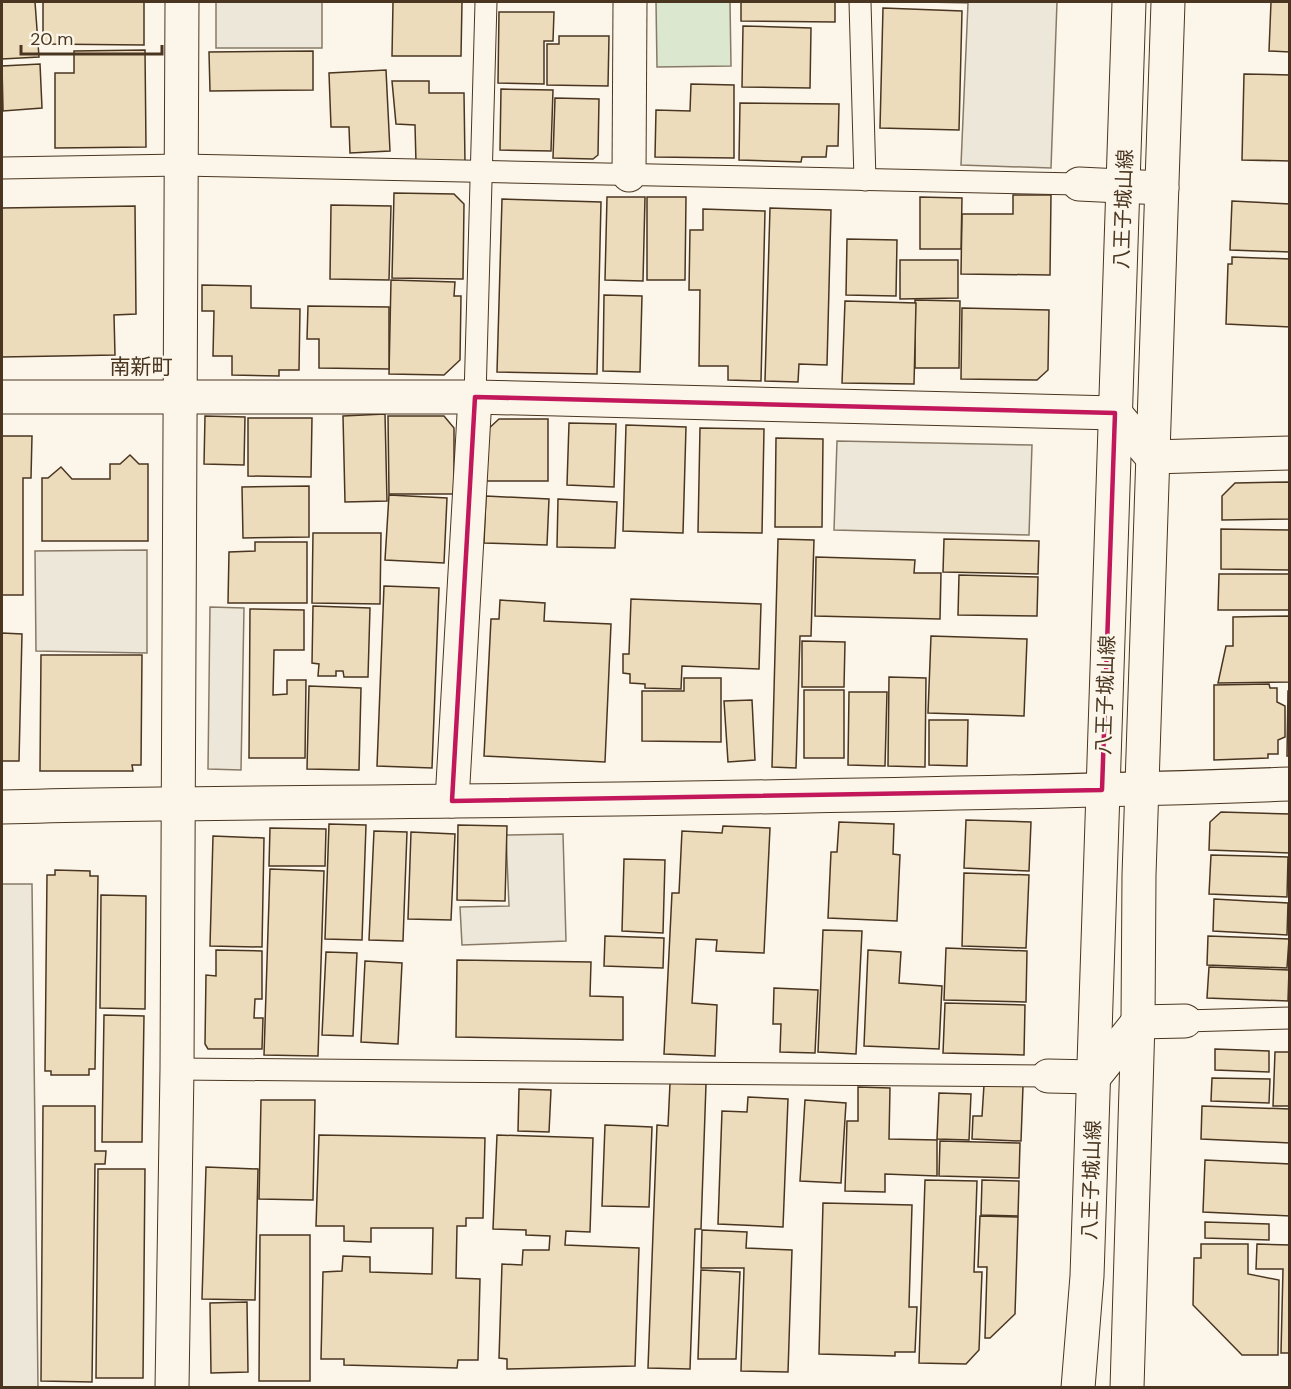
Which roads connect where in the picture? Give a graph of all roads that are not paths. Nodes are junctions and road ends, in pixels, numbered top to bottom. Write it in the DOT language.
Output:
graph roads {
  1 [pos="182,2"];
  2 [pos="486,2"];
  3 [pos="630,2"];
  4 [pos="860,2"];
  5 [pos="1129,2"];
  6 [pos="1168,2"];
  7 [pos="181,165"];
  8 [pos="2,168"];
  9 [pos="481,171"];
  10 [pos="629,175"];
  11 [pos="865,180"];
  12 [pos="1079,184"];
  13 [pos="1124,186"];
  14 [pos="1162,188"];
  15 [pos="2,397"];
  16 [pos="475,397"];
  17 [pos="180,398"];
  18 [pos="1115,413"];
  19 [pos="1290,453"];
  20 [pos="1152,456"];
  21 [pos="1290,784"];
  22 [pos="1143,789"];
  23 [pos="1102,790"];
  24 [pos="452,801"];
  25 [pos="178,802"];
  26 [pos="2,807"];
  27 [pos="1290,1018"];
  28 [pos="1185,1021"];
  29 [pos="1138,1022"];
  30 [pos="177,1070"];
  31 [pos="1048,1076"];
  32 [pos="1094,1077"];
  33 [pos="172,1388"];
  34 [pos="1078,1388"];
  35 [pos="1127,1388"];
  1 -- 7 [label="street"];
  2 -- 9 [label="lane"];
  3 -- 10 [label="street"];
  4 -- 11 [label="lane"];
  5 -- 13 [label="street, 八王子城山線"];
  6 -- 14 [label="street, 八王子城山線"];
  7 -- 8 [label="lane"];
  7 -- 9 [label="lane"];
  7 -- 17 [label="street"];
  9 -- 10 [label="lane"];
  9 -- 16 [label="lane"];
  10 -- 11 [label="lane"];
  11 -- 12 [label="lane"];
  12 -- 13 [label="street"];
  13 -- 14 [label="street"];
  13 -- 18 [label="street, 八王子城山線"];
  14 -- 20 [label="street, 八王子城山線"];
  15 -- 17 [label="street"];
  16 -- 17 [label="street"];
  16 -- 18 [label="street"];
  16 -- 24 [label="street"];
  17 -- 25 [label="street"];
  18 -- 20 [label="street"];
  18 -- 23 [label="street, 八王子城山線"];
  19 -- 20 [label="street"];
  20 -- 22 [label="street, 八王子城山線"];
  21 -- 22 [label="street"];
  22 -- 23 [label="street"];
  22 -- 29 [label="street, 八王子城山線"];
  23 -- 24 [label="street"];
  23 -- 32 [label="street, 八王子城山線"];
  24 -- 25 [label="street"];
  25 -- 26 [label="street"];
  25 -- 30 [label="street"];
  27 -- 28 [label="lane"];
  28 -- 29 [label="street"];
  29 -- 32 [label="street"];
  29 -- 35 [label="street, 八王子城山線"];
  30 -- 31 [label="lane"];
  30 -- 33 [label="street"];
  31 -- 32 [label="street"];
  32 -- 34 [label="street, 八王子城山線"];
}
